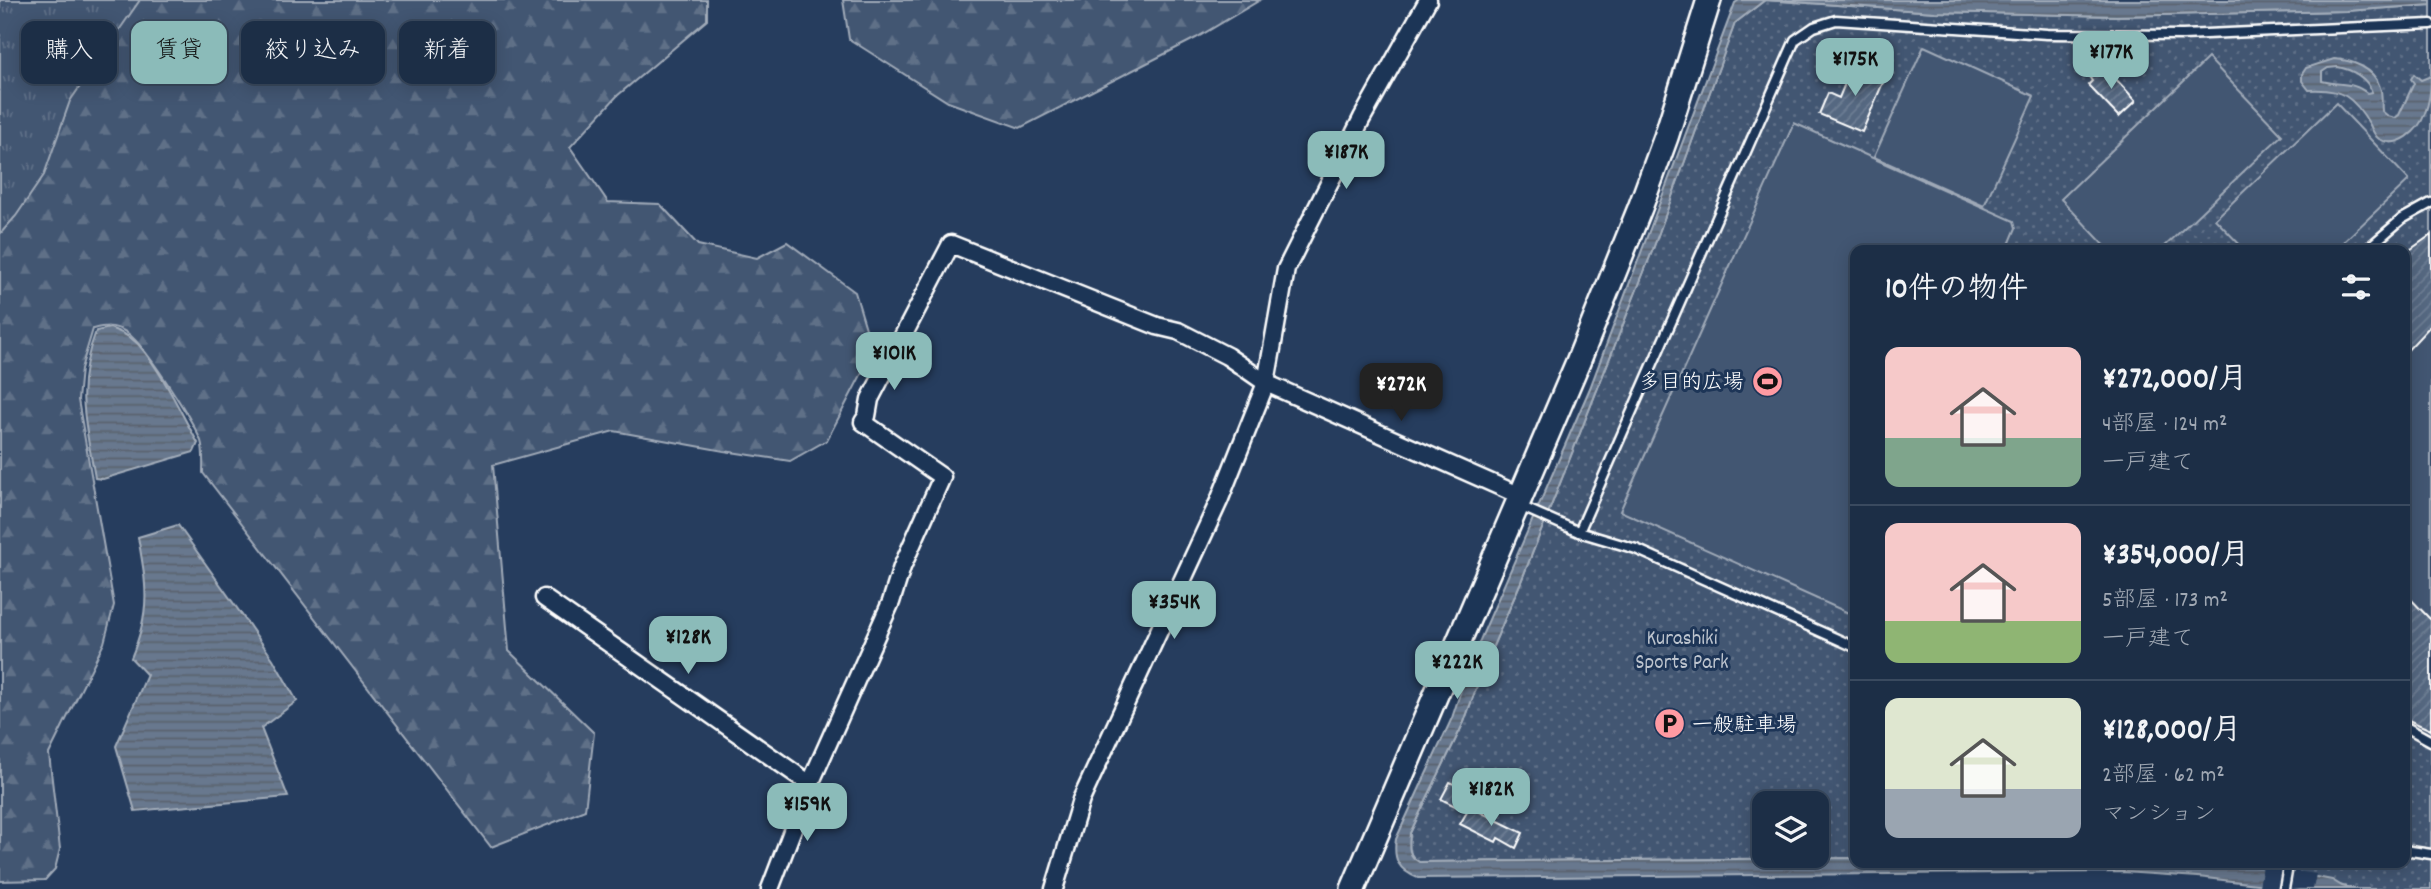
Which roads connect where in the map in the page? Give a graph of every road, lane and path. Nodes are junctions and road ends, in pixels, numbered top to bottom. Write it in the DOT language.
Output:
graph roads {
  1 [pos="1429,0"];
  2 [pos="1709,0"];
  3 [pos="2431,24"];
  4 [pos="2431,203"];
  5 [pos="2371,245"];
  6 [pos="1266,383"];
  7 [pos="1525,504"];
  8 [pos="1579,532"];
  9 [pos="544,598"];
  10 [pos="1850,645"];
  11 [pos="2410,729"];
  12 [pos="2431,741"];
  13 [pos="810,784"];
  14 [pos="2410,851"];
  15 [pos="2431,854"];
  16 [pos="2287,872"];
  17 [pos="770,889"];
  18 [pos="1054,889"];
  19 [pos="1353,889"];
  20 [pos="2284,889"];
  1 -- 6 [label="street"];
  2 -- 7 [label="street"];
  3 -- 8 [label="lane"];
  4 -- 5 [label="lane"];
  6 -- 7 [label="street"];
  6 -- 13 [label="street"];
  6 -- 18 [label="street"];
  7 -- 8 [label="lane"];
  7 -- 19 [label="street"];
  8 -- 10 [label="lane"];
  9 -- 13 [label="street"];
  11 -- 12 [label="lane"];
  13 -- 17 [label="street"];
  14 -- 15 [label="lane"];
  16 -- 20 [label="lane"];
}
